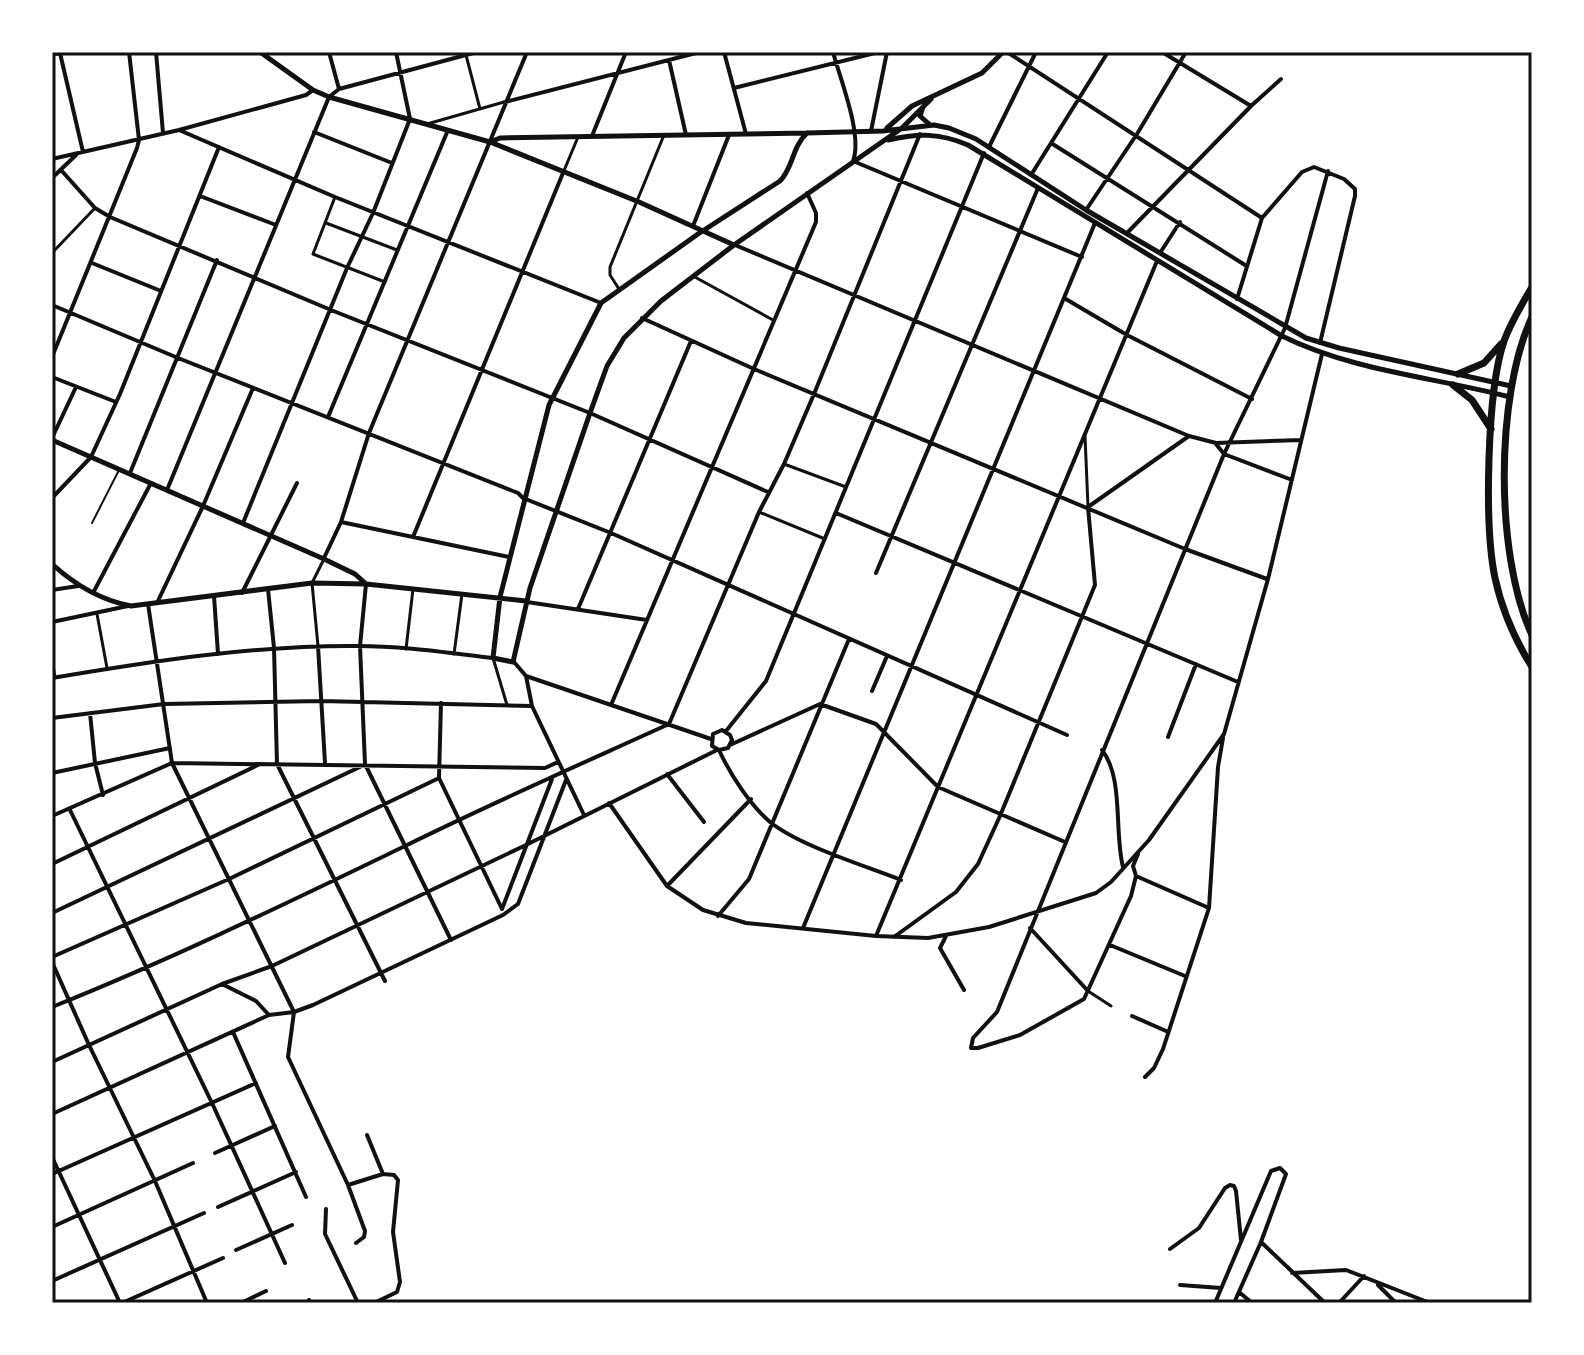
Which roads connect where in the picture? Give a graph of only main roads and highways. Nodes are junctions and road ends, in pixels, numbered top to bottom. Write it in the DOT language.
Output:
graph roads {
  1 [pos="1532,287"];
  2 [pos="1532,317"];
  3 [pos="1505,339"];
  4 [pos="1458,374"];
  5 [pos="1453,385"];
  6 [pos="1492,431"];
  7 [pos="1532,635"];
  8 [pos="1532,667"];
  1 -- 3 [label="main road"];
  2 -- 7 [label="main road"];
  3 -- 4 [label="main road"];
  3 -- 6 [label="main road"];
  5 -- 6 [label="main road"];
  6 -- 8 [label="main road"];
}
